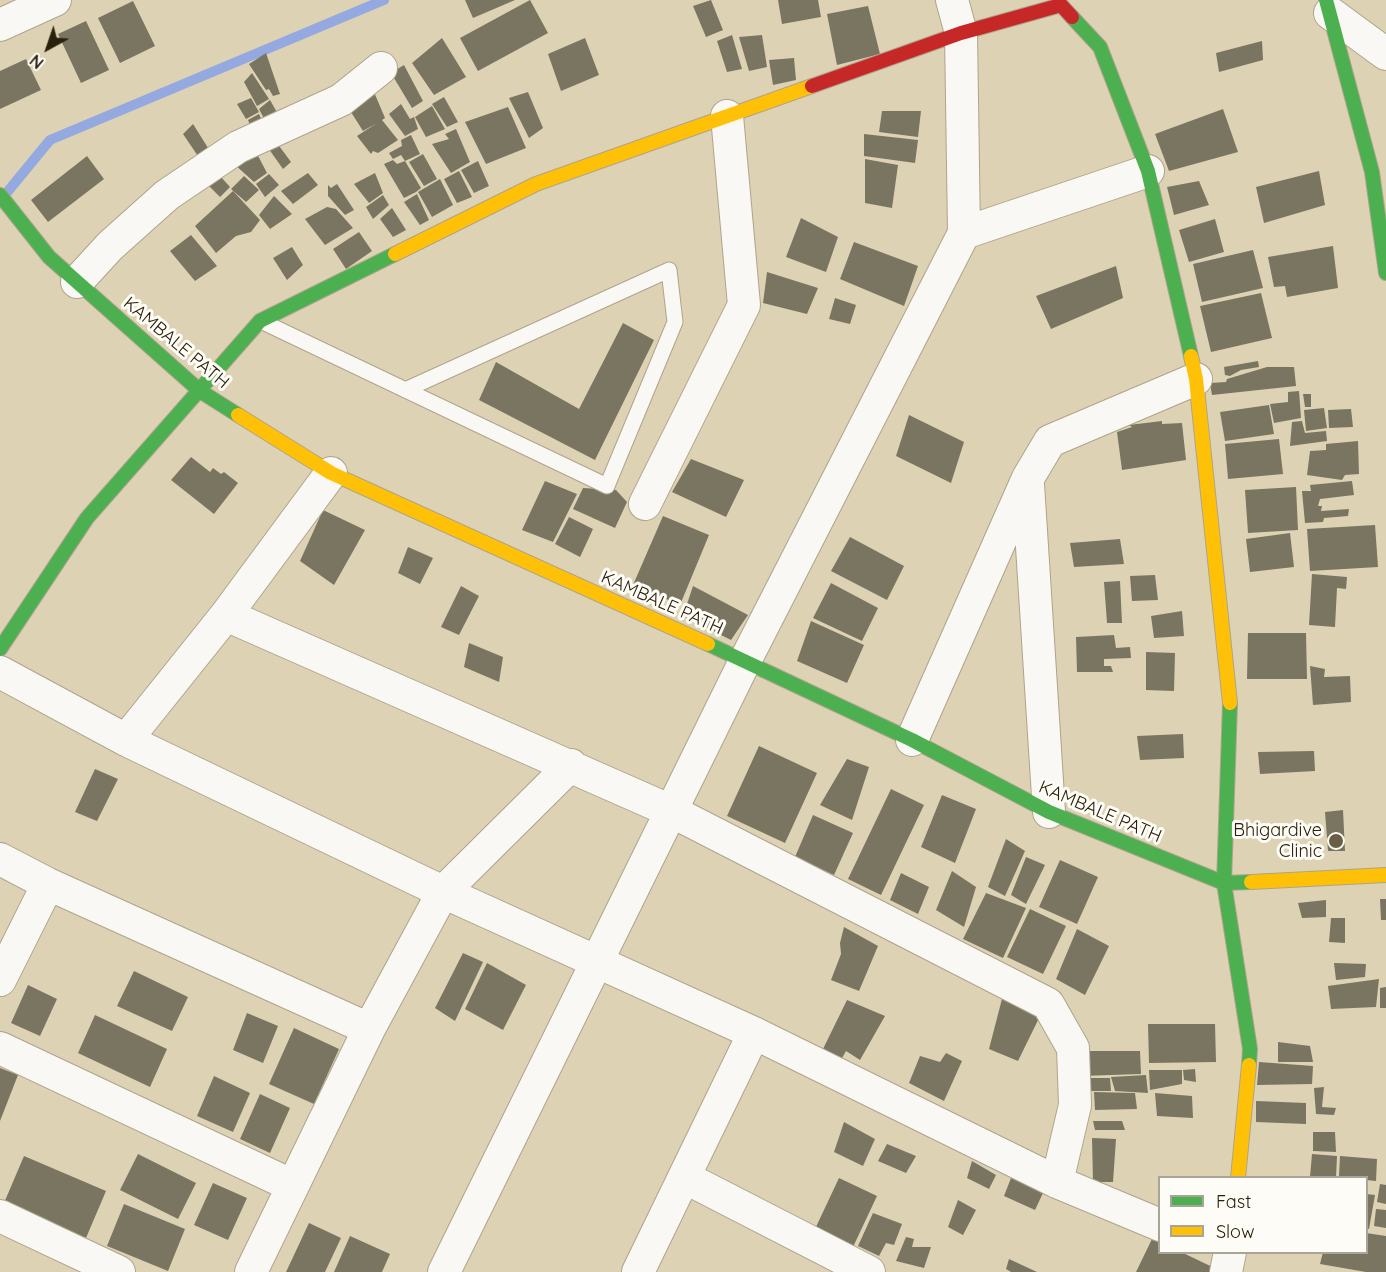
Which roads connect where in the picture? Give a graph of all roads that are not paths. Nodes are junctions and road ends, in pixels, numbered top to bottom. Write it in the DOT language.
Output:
graph roads {
  1 [pos="55,0"];
  2 [pos="952,0"];
  3 [pos="1062,3"];
  4 [pos="1328,6"];
  5 [pos="0,25"];
  6 [pos="961,33"];
  7 [pos="1386,54"];
  8 [pos="381,68"];
  9 [pos="727,116"];
  10 [pos="1148,171"];
  11 [pos="0,195"];
  12 [pos="964,233"];
  13 [pos="1386,273"];
  14 [pos="77,282"];
  15 [pos="260,321"];
  16 [pos="1196,379"];
  17 [pos="405,390"];
  18 [pos="200,391"];
  19 [pos="331,473"];
  20 [pos="1028,478"];
  21 [pos="645,504"];
  22 [pos="226,615"];
  23 [pos="0,649"];
  24 [pos="745,661"];
  25 [pos="0,672"];
  26 [pos="126,740"];
  27 [pos="912,740"];
  28 [pos="571,765"];
  29 [pos="671,811"];
  30 [pos="1049,812"];
  31 [pos="0,859"];
  32 [pos="1386,875"];
  33 [pos="1224,883"];
  34 [pos="48,885"];
  35 [pos="443,892"];
  36 [pos="597,960"];
  37 [pos="0,980"];
  38 [pos="369,1029"];
  39 [pos="754,1033"];
  40 [pos="0,1048"];
  41 [pos="1238,1176"];
  42 [pos="684,1177"];
  43 [pos="1057,1182"];
  44 [pos="292,1186"];
  45 [pos="0,1216"];
  46 [pos="1158,1224"];
  47 [pos="119,1272"];
  48 [pos="251,1272"];
  49 [pos="444,1272"];
  50 [pos="638,1272"];
  51 [pos="869,1272"];
  1 -- 5 [label="street"];
  2 -- 6 [label="street"];
  3 -- 6 [label="street"];
  3 -- 10 [label="street"];
  4 -- 7 [label="street"];
  4 -- 13 [label="street"];
  6 -- 9 [label="street"];
  6 -- 12 [label="street"];
  8 -- 14 [label="street"];
  9 -- 15 [label="street"];
  9 -- 21 [label="street"];
  10 -- 12 [label="street"];
  10 -- 16 [label="street"];
  11 -- 14 [label="street, KAMBALE PATH"];
  12 -- 24 [label="street"];
  14 -- 18 [label="street, KAMBALE PATH"];
  15 -- 17 [label="lane"];
  15 -- 18 [label="street"];
  16 -- 20 [label="street"];
  16 -- 33 [label="street"];
  17 -- 17 [label="lane"];
  18 -- 19 [label="street, KAMBALE PATH"];
  18 -- 23 [label="street"];
  19 -- 22 [label="street"];
  19 -- 24 [label="street, KAMBALE PATH"];
  20 -- 27 [label="street"];
  20 -- 30 [label="street"];
  22 -- 26 [label="street"];
  22 -- 28 [label="street"];
  24 -- 27 [label="street, KAMBALE PATH"];
  24 -- 29 [label="street"];
  25 -- 26 [label="street"];
  26 -- 35 [label="street"];
  27 -- 30 [label="street, KAMBALE PATH"];
  28 -- 29 [label="street"];
  28 -- 35 [label="street"];
  29 -- 36 [label="street"];
  29 -- 43 [label="street"];
  30 -- 33 [label="street, KAMBALE PATH"];
  31 -- 34 [label="street"];
  32 -- 33 [label="street, KAMBALE PATH"];
  33 -- 41 [label="street"];
  34 -- 37 [label="street"];
  34 -- 38 [label="street"];
  35 -- 36 [label="street"];
  35 -- 38 [label="street"];
  36 -- 39 [label="street"];
  36 -- 49 [label="street"];
  38 -- 44 [label="street"];
  39 -- 42 [label="street"];
  39 -- 43 [label="street"];
  40 -- 44 [label="street"];
  42 -- 50 [label="street"];
  42 -- 51 [label="street"];
  43 -- 46 [label="street"];
  44 -- 48 [label="street"];
  45 -- 47 [label="street"];
}
